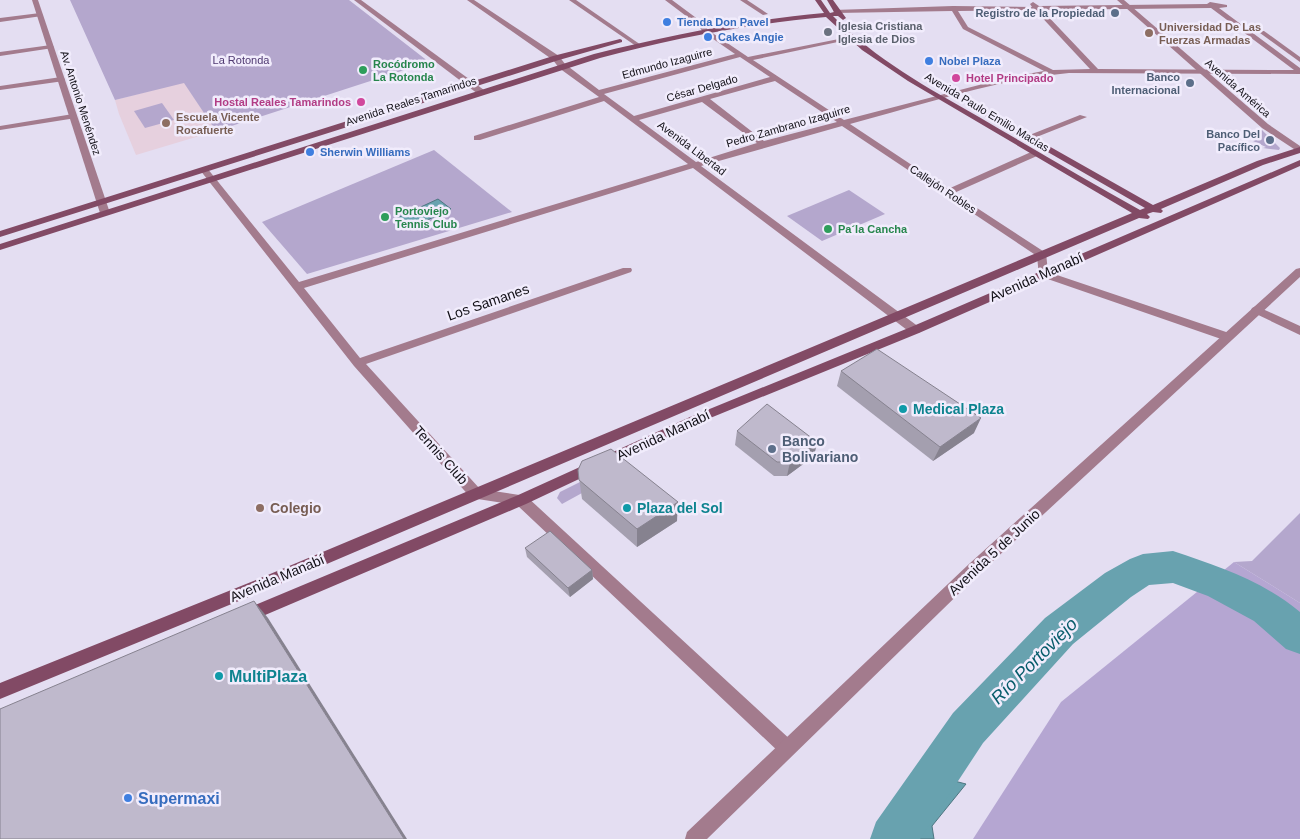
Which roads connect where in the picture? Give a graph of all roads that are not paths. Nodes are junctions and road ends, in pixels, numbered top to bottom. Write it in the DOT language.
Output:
graph roads {
  1 [pos="35,0"];
  2 [pos="470,0"];
  3 [pos="572,0"];
  4 [pos="668,0"];
  5 [pos="743,0"];
  6 [pos="818,0"];
  7 [pos="830,0"];
  8 [pos="939,0"];
  9 [pos="1030,0"];
  10 [pos="1120,0"];
  11 [pos="1204,0"];
  12 [pos="1218,0"];
  13 [pos="361,1"];
  14 [pos="1212,6"];
  15 [pos="1225,6"];
  16 [pos="1128,7"];
  17 [pos="945,8"];
  18 [pos="953,8"];
  19 [pos="1037,8"];
  20 [pos="836,11"];
  21 [pos="825,12"];
  22 [pos="765,14"];
  23 [pos="40,15"];
  24 [pos="0,20"];
  25 [pos="1248,22"];
  26 [pos="851,26"];
  27 [pos="703,27"];
  28 [pos="1255,27"];
  29 [pos="852,37"];
  30 [pos="628,39"];
  31 [pos="638,45"];
  32 [pos="51,47"];
  33 [pos="0,54"];
  34 [pos="886,54"];
  35 [pos="744,57"];
  36 [pos="556,58"];
  37 [pos="1300,60"];
  38 [pos="562,66"];
  39 [pos="1096,71"];
  40 [pos="1300,71"];
  41 [pos="1050,72"];
  42 [pos="1202,72"];
  43 [pos="776,78"];
  44 [pos="61,80"];
  45 [pos="471,85"];
  46 [pos="0,88"];
  47 [pos="481,92"];
  48 [pos="949,93"];
  49 [pos="602,95"];
  50 [pos="938,96"];
  51 [pos="704,99"];
  52 [pos="74,116"];
  53 [pos="1083,117"];
  54 [pos="633,119"];
  55 [pos="842,122"];
  56 [pos="0,128"];
  57 [pos="476,138"];
  58 [pos="1026,138"];
  59 [pos="763,144"];
  60 [pos="1300,150"];
  61 [pos="1034,154"];
  62 [pos="1300,163"];
  63 [pos="695,165"];
  64 [pos="207,174"];
  65 [pos="948,192"];
  66 [pos="102,202"];
  67 [pos="1152,209"];
  68 [pos="106,213"];
  69 [pos="1142,215"];
  70 [pos="1171,218"];
  71 [pos="1158,224"];
  72 [pos="0,234"];
  73 [pos="0,247"];
  74 [pos="1042,255"];
  75 [pos="627,270"];
  76 [pos="1300,271"];
  77 [pos="1043,274"];
  78 [pos="296,286"];
  79 [pos="1256,310"];
  80 [pos="899,317"];
  81 [pos="915,330"];
  82 [pos="1300,331"];
  83 [pos="1228,337"];
  84 [pos="358,363"];
  85 [pos="476,494"];
  86 [pos="521,500"];
  87 [pos="256,587"];
  88 [pos="263,608"];
  89 [pos="227,624"];
  90 [pos="0,691"];
  91 [pos="787,748"];
  92 [pos="694,839"];
  1 -- 23 [label="street, Av. Antonio Menéndez"];
  2 -- 36 [label="street, Avenida Libertad"];
  3 -- 30 [label="street"];
  4 -- 27 [label="street, Callejón Robles"];
  5 -- 22 [label="street"];
  6 -- 21 [label="main road, Avenida Paulo Emilio Macías"];
  7 -- 20 [label="main road"];
  8 -- 17 [label="street"];
  9 -- 19 [label="street"];
  10 -- 16 [label="street, Avenida América"];
  11 -- 14 [label="street"];
  12 -- 15 [label="street"];
  13 -- 45 [label="street"];
  14 -- 15 [label="street, Avenida Reales Tamarindos"];
  14 -- 16 [label="street, Avenida Reales Tamarindos"];
  14 -- 40 [label="street"];
  15 -- 25 [label="street"];
  16 -- 19 [label="street, Avenida Reales Tamarindos"];
  16 -- 42 [label="street, Avenida América"];
  17 -- 18 [label="street, Avenida Reales Tamarindos"];
  17 -- 20 [label="street, Avenida Reales Tamarindos"];
  18 -- 19 [label="street, Avenida Reales Tamarindos"];
  18 -- 41 [label="street"];
  19 -- 39 [label="street"];
  20 -- 21 [label="main road, Avenida Reales Tamarindos"];
  20 -- 26 [label="main road"];
  21 -- 22 [label="main road, Avenida Reales Tamarindos"];
  21 -- 27 [label="main road, Avenida Reales Tamarindos"];
  21 -- 29 [label="main road, Avenida Paulo Emilio Macías"];
  22 -- 27 [label="main road, Avenida Reales Tamarindos"];
  23 -- 24 [label="street"];
  23 -- 32 [label="street, Av. Antonio Menéndez"];
  27 -- 30 [label="main road, Avenida Reales Tamarindos"];
  27 -- 31 [label="main road, Avenida Reales Tamarindos"];
  27 -- 35 [label="street, Callejón Robles"];
  28 -- 37 [label="street"];
  29 -- 35 [label="street, Edmundo Izaguirre"];
  29 -- 50 [label="main road, Avenida Paulo Emilio Macías"];
  30 -- 31 [label="street"];
  30 -- 36 [label="main road, Avenida Reales Tamarindos"];
  31 -- 38 [label="main road, Avenida Reales Tamarindos"];
  32 -- 33 [label="street"];
  32 -- 44 [label="street, Av. Antonio Menéndez"];
  34 -- 48 [label="main road, Avenida Paulo Emilio Macías"];
  35 -- 43 [label="street, Callejón Robles"];
  35 -- 49 [label="street, Edmundo Izaguirre"];
  36 -- 38 [label="street, Avenida Libertad"];
  36 -- 45 [label="main road, Avenida Reales Tamarindos"];
  38 -- 47 [label="main road, Avenida Reales Tamarindos"];
  38 -- 49 [label="street, Avenida Libertad"];
  39 -- 41 [label="street, Pedro Zambrano Izaguirre"];
  39 -- 42 [label="street, Pedro Zambrano Izaguirre"];
  40 -- 42 [label="street, Pedro Zambrano Izaguirre"];
  41 -- 48 [label="street, Pedro Zambrano Izaguirre"];
  42 -- 60 [label="street, Avenida América"];
  43 -- 51 [label="street, César Delgado"];
  43 -- 55 [label="street, Callejón Robles"];
  44 -- 46 [label="street"];
  44 -- 52 [label="street, Av. Antonio Menéndez"];
  45 -- 47 [label="street"];
  45 -- 64 [label="main road, Avenida Reales Tamarindos"];
  47 -- 64 [label="main road, Avenida Reales Tamarindos"];
  48 -- 50 [label="street, Pedro Zambrano Izaguirre"];
  48 -- 58 [label="main road, Avenida Paulo Emilio Macías"];
  49 -- 54 [label="street, Avenida Libertad"];
  49 -- 57 [label="street, Edmundo Izaguirre"];
  50 -- 55 [label="street, Pedro Zambrano Izaguirre"];
  50 -- 61 [label="main road, Avenida Paulo Emilio Macías"];
  51 -- 54 [label="street, César Delgado"];
  51 -- 59 [label="street"];
  52 -- 56 [label="street"];
  52 -- 66 [label="street, Av. Antonio Menéndez"];
  53 -- 58 [label="street"];
  54 -- 63 [label="street, Avenida Libertad"];
  55 -- 59 [label="street, Pedro Zambrano Izaguirre"];
  55 -- 65 [label="street, Callejón Robles"];
  58 -- 67 [label="main road, Avenida Paulo Emilio Macías"];
  59 -- 63 [label="street, Pedro Zambrano Izaguirre"];
  60 -- 67 [label="main road, Avenida Manabí"];
  61 -- 65 [label="street"];
  61 -- 69 [label="main road, Avenida Paulo Emilio Macías"];
  62 -- 70 [label="main road, Avenida Manabí"];
  63 -- 78 [label="street, Pedro Zambrano Izaguirre"];
  63 -- 80 [label="street, Avenida Libertad"];
  64 -- 66 [label="main road, Avenida Reales Tamarindos"];
  64 -- 68 [label="main road, Avenida Reales Tamarindos"];
  64 -- 78 [label="street, Tennis Club"];
  65 -- 74 [label="street, Callejón Robles"];
  66 -- 68 [label="street, Av. Antonio Menéndez"];
  66 -- 72 [label="main road, Avenida Reales Tamarindos"];
  67 -- 69 [label="main road, Avenida Manabí"];
  67 -- 70 [label="main road, Avenida Paulo Emilio Macías"];
  68 -- 73 [label="main road, Avenida Reales Tamarindos"];
  69 -- 71 [label="main road, Avenida Paulo Emilio Macías"];
  69 -- 74 [label="main road, Avenida Manabí"];
  70 -- 71 [label="main road, Avenida Manabí"];
  71 -- 77 [label="main road, Avenida Manabí"];
  74 -- 77 [label="street"];
  74 -- 80 [label="main road, Avenida Manabí"];
  75 -- 84 [label="street, Los Samanes"];
  76 -- 79 [label="street, Avenida 5 de Junio"];
  77 -- 81 [label="main road, Avenida Manabí"];
  77 -- 83 [label="street"];
  78 -- 84 [label="street, Tennis Club"];
  79 -- 82 [label="street"];
  79 -- 83 [label="street, Avenida 5 de Junio"];
  80 -- 81 [label="street, Avenida Libertad"];
  80 -- 85 [label="main road, Avenida Manabí"];
  81 -- 86 [label="main road, Avenida Manabí"];
  83 -- 91 [label="street, Avenida 5 de Junio"];
  84 -- 85 [label="street, Tennis Club"];
  85 -- 86 [label="street, Tennis Club"];
  85 -- 87 [label="main road, Avenida Manabí"];
  86 -- 88 [label="main road, Avenida Manabí"];
  86 -- 91 [label="street"];
  87 -- 88 [label="main road"];
  87 -- 90 [label="main road, Avenida Manabí"];
  88 -- 89 [label="main road, Avenida Manabí"];
  91 -- 92 [label="street, Avenida 5 de Junio"];
}
